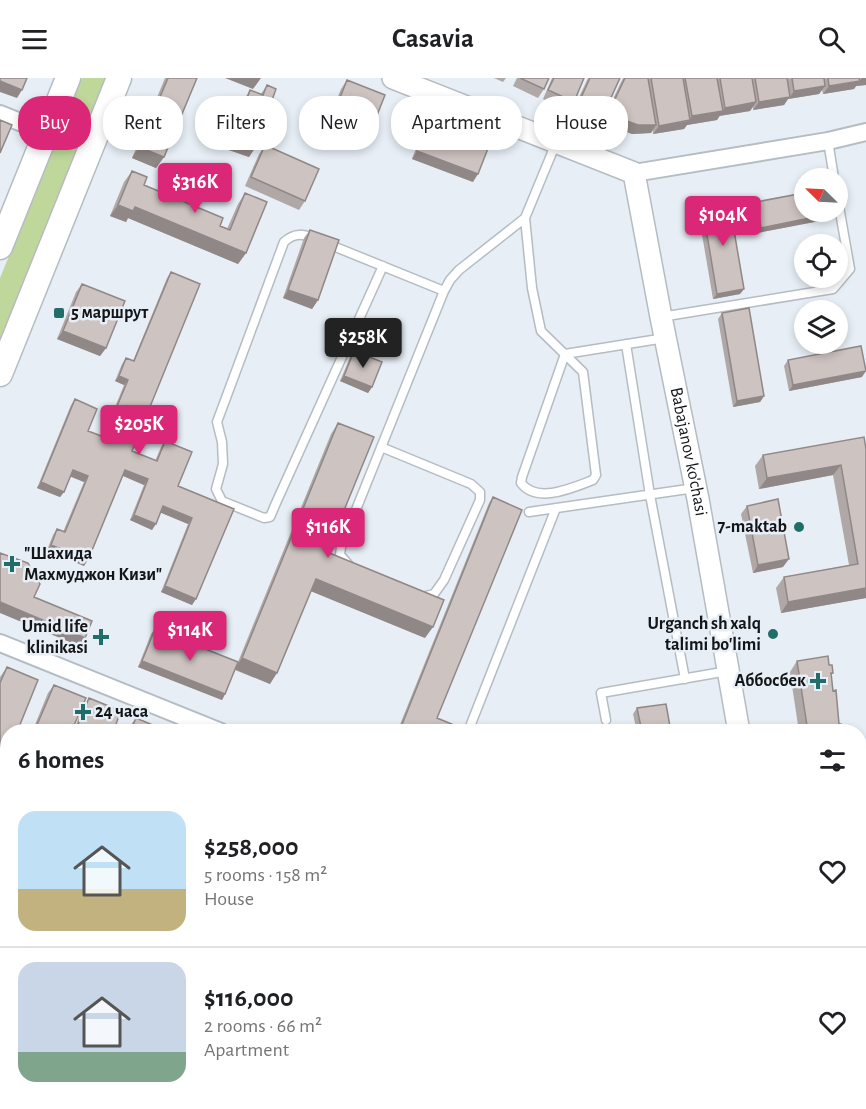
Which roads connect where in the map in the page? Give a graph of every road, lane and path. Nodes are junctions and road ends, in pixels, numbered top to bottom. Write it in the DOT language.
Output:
graph roads {
  1 [pos="68,78"];
  2 [pos="119,78"];
  3 [pos="393,78"];
  4 [pos="61,96"];
  5 [pos="0,114"];
  6 [pos="18,121"];
  7 [pos="866,132"];
  8 [pos="534,134"];
  9 [pos="828,141"];
  10 [pos="40,150"];
  11 [pos="553,150"];
  12 [pos="574,150"];
  13 [pos="832,168"];
  14 [pos="634,173"];
  15 [pos="525,218"];
  16 [pos="842,222"];
  17 [pos="0,248"];
  18 [pos="383,266"];
  19 [pos="444,291"];
  20 [pos="663,327"];
  21 [pos="626,344"];
  22 [pos="565,354"];
  23 [pos="0,374"];
  24 [pos="381,447"];
  25 [pos="696,488"];
  26 [pos="650,495"];
  27 [pos="555,508"];
  28 [pos="529,512"];
  29 [pos="352,567"];
  30 [pos="413,593"];
  31 [pos="0,643"];
  32 [pos="728,671"];
  33 [pos="685,679"];
  34 [pos="606,720"];
  35 [pos="201,724"];
  36 [pos="471,724"];
  37 [pos="738,724"];
  1 -- 4 [label="main road"];
  2 -- 23 [label="main road"];
  3 -- 8 [label="street"];
  5 -- 6 [label="street"];
  7 -- 9 [label="street"];
  9 -- 13 [label="lane"];
  9 -- 14 [label="street"];
  10 -- 17 [label="main road"];
  11 -- 15 [label="lane"];
  12 -- 14 [label="street"];
  14 -- 20 [label="street, Babajanov ko'chasi"];
  15 -- 19 [label="lane"];
  15 -- 22 [label="lane"];
  16 -- 20 [label="lane"];
  18 -- 18 [label="lane"];
  18 -- 19 [label="lane"];
  19 -- 24 [label="lane"];
  20 -- 21 [label="lane"];
  20 -- 25 [label="street, Babajanov ko'chasi"];
  21 -- 22 [label="lane"];
  21 -- 26 [label="lane"];
  22 -- 22 [label="lane"];
  24 -- 29 [label="lane"];
  24 -- 30 [label="lane"];
  25 -- 26 [label="lane"];
  25 -- 32 [label="street, Babajanov ko'chasi"];
  26 -- 27 [label="lane"];
  26 -- 33 [label="lane"];
  27 -- 28 [label="lane"];
  27 -- 36 [label="lane"];
  31 -- 35 [label="street"];
  32 -- 33 [label="lane"];
  32 -- 37 [label="street, Babajanov ko'chasi"];
  33 -- 34 [label="lane"];
}
